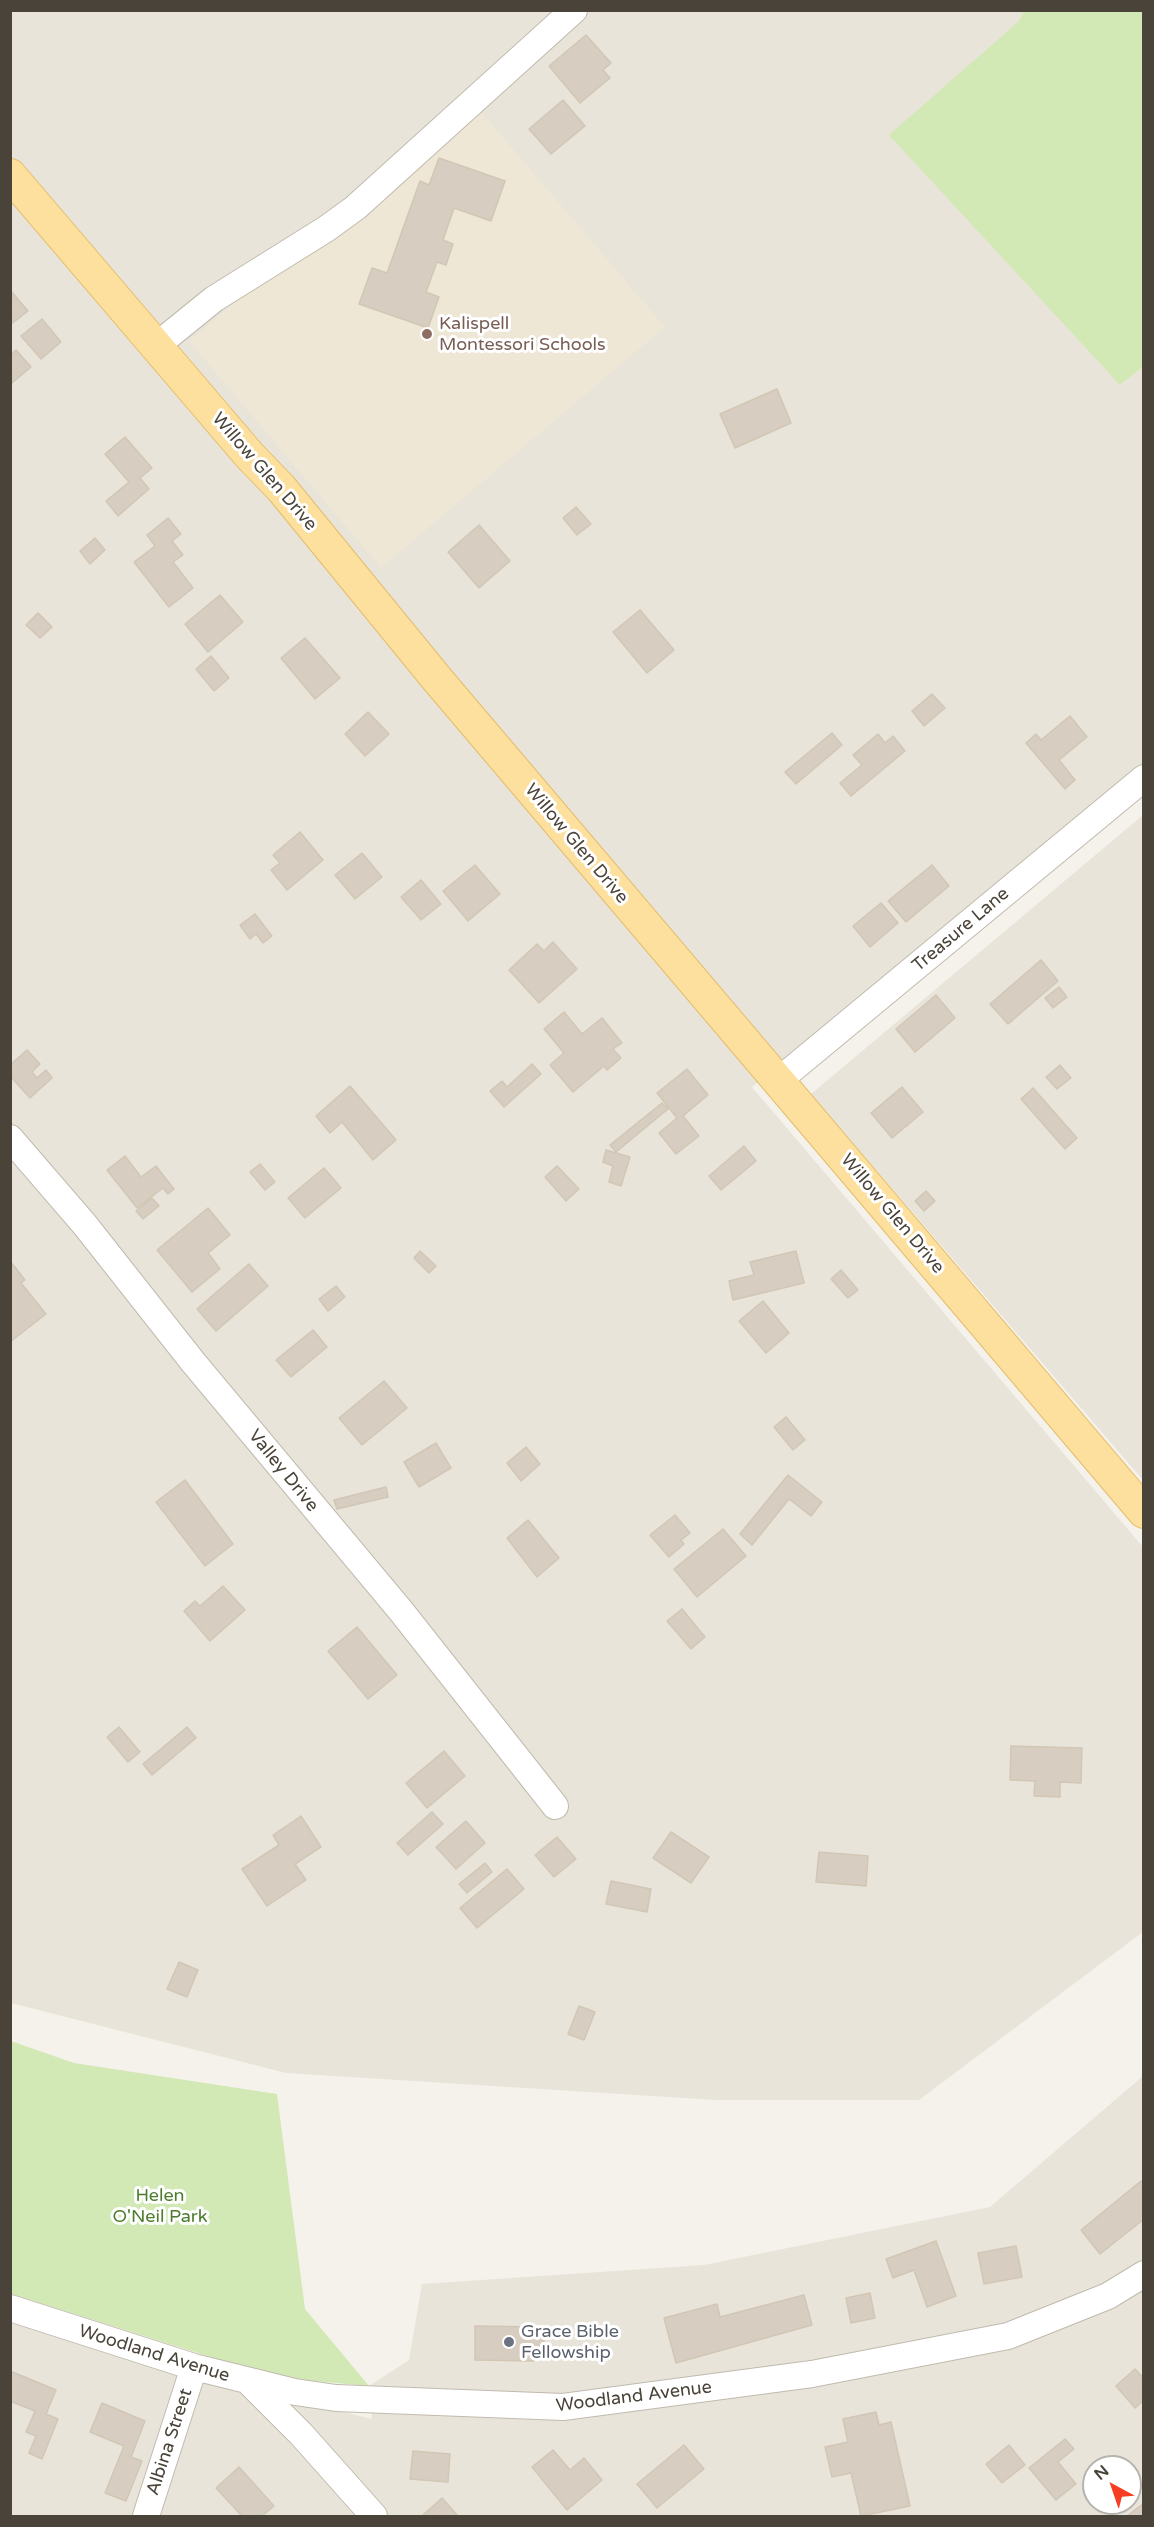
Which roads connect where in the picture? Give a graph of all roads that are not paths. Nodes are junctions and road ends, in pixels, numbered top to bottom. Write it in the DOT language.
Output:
graph roads {
  1 [pos="574,10"];
  2 [pos="10,175"];
  3 [pos="156,346"];
  4 [pos="1143,778"];
  5 [pos="778,1081"];
  6 [pos="10,1138"];
  7 [pos="1143,1512"];
  8 [pos="555,1806"];
  9 [pos="1143,2274"];
  10 [pos="10,2308"];
  11 [pos="194,2367"];
  12 [pos="250,2383"];
  13 [pos="146,2517"];
  14 [pos="374,2517"];
  1 -- 3 [label="street"];
  2 -- 3 [label="main road, Willow Glen Drive"];
  3 -- 5 [label="main road, Willow Glen Drive"];
  4 -- 5 [label="street, Treasure Lane"];
  5 -- 7 [label="main road, Willow Glen Drive"];
  6 -- 8 [label="street, Valley Drive"];
  9 -- 12 [label="street, Woodland Avenue"];
  10 -- 11 [label="street, Woodland Avenue"];
  11 -- 12 [label="street, Woodland Avenue"];
  11 -- 13 [label="street, Albina Street"];
  12 -- 14 [label="street"];
}
